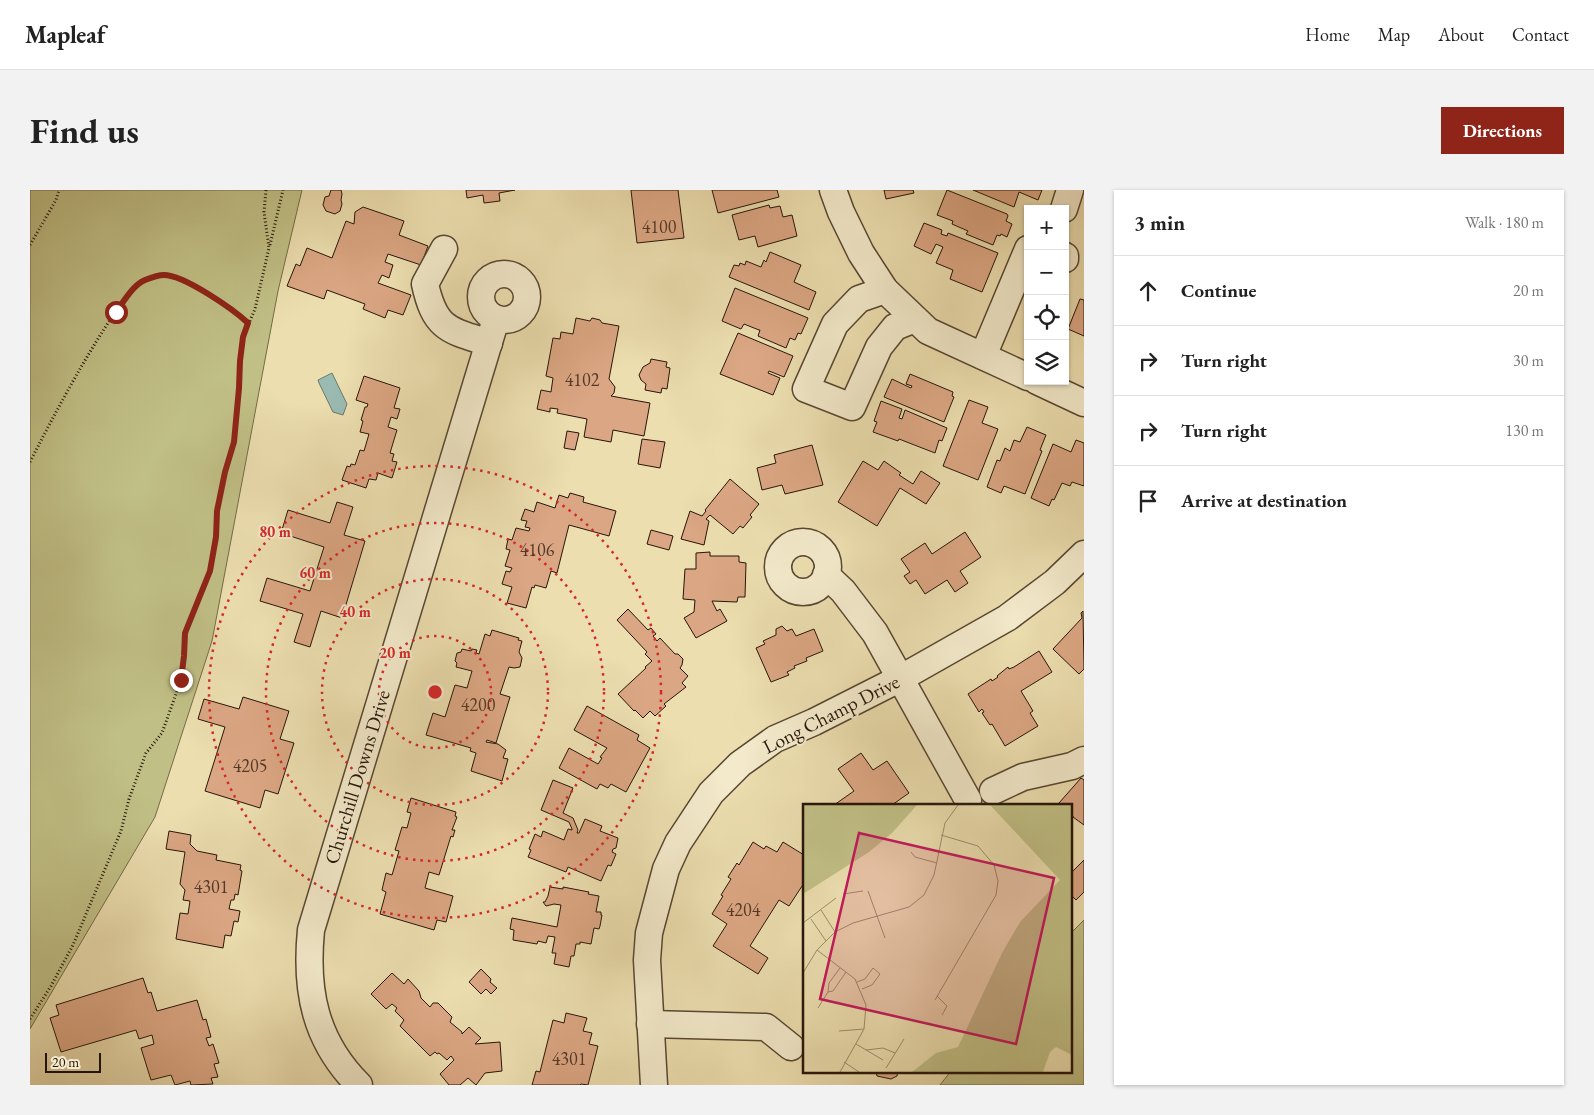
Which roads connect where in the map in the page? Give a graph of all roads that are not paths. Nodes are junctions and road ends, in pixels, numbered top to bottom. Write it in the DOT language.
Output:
graph roads {
  1 [pos="833,190"];
  2 [pos="1070,190"];
  3 [pos="1065,205"];
  4 [pos="444,249"];
  5 [pos="1028,250"];
  6 [pos="885,290"];
  7 [pos="915,318"];
  8 [pos="983,356"];
  9 [pos="1024,370"];
  10 [pos="1052,385"];
  11 [pos="1084,403"];
  12 [pos="1084,554"];
  13 [pos="826,575"];
  14 [pos="901,678"];
  15 [pos="1084,760"];
  16 [pos="1002,798"];
  17 [pos="967,802"];
  18 [pos="650,1024"];
  19 [pos="791,1047"];
  20 [pos="359,1085"];
  21 [pos="654,1085"];
  1 -- 6 [label="street"];
  2 -- 3 [label="street"];
  4 -- 20 [label="street, Churchill Downs Drive"];
  5 -- 8 [label="street"];
  6 -- 7 [label="street"];
  6 -- 7 [label="street"];
  7 -- 8 [label="street"];
  8 -- 9 [label="street"];
  10 -- 11 [label="street"];
  12 -- 14 [label="street, Long Champ Drive"];
  13 -- 14 [label="street"];
  14 -- 17 [label="street"];
  14 -- 18 [label="street, Long Champ Drive"];
  15 -- 16 [label="street"];
  16 -- 17 [label="street"];
  18 -- 19 [label="street"];
  18 -- 21 [label="street, Long Champ Drive"];
}
